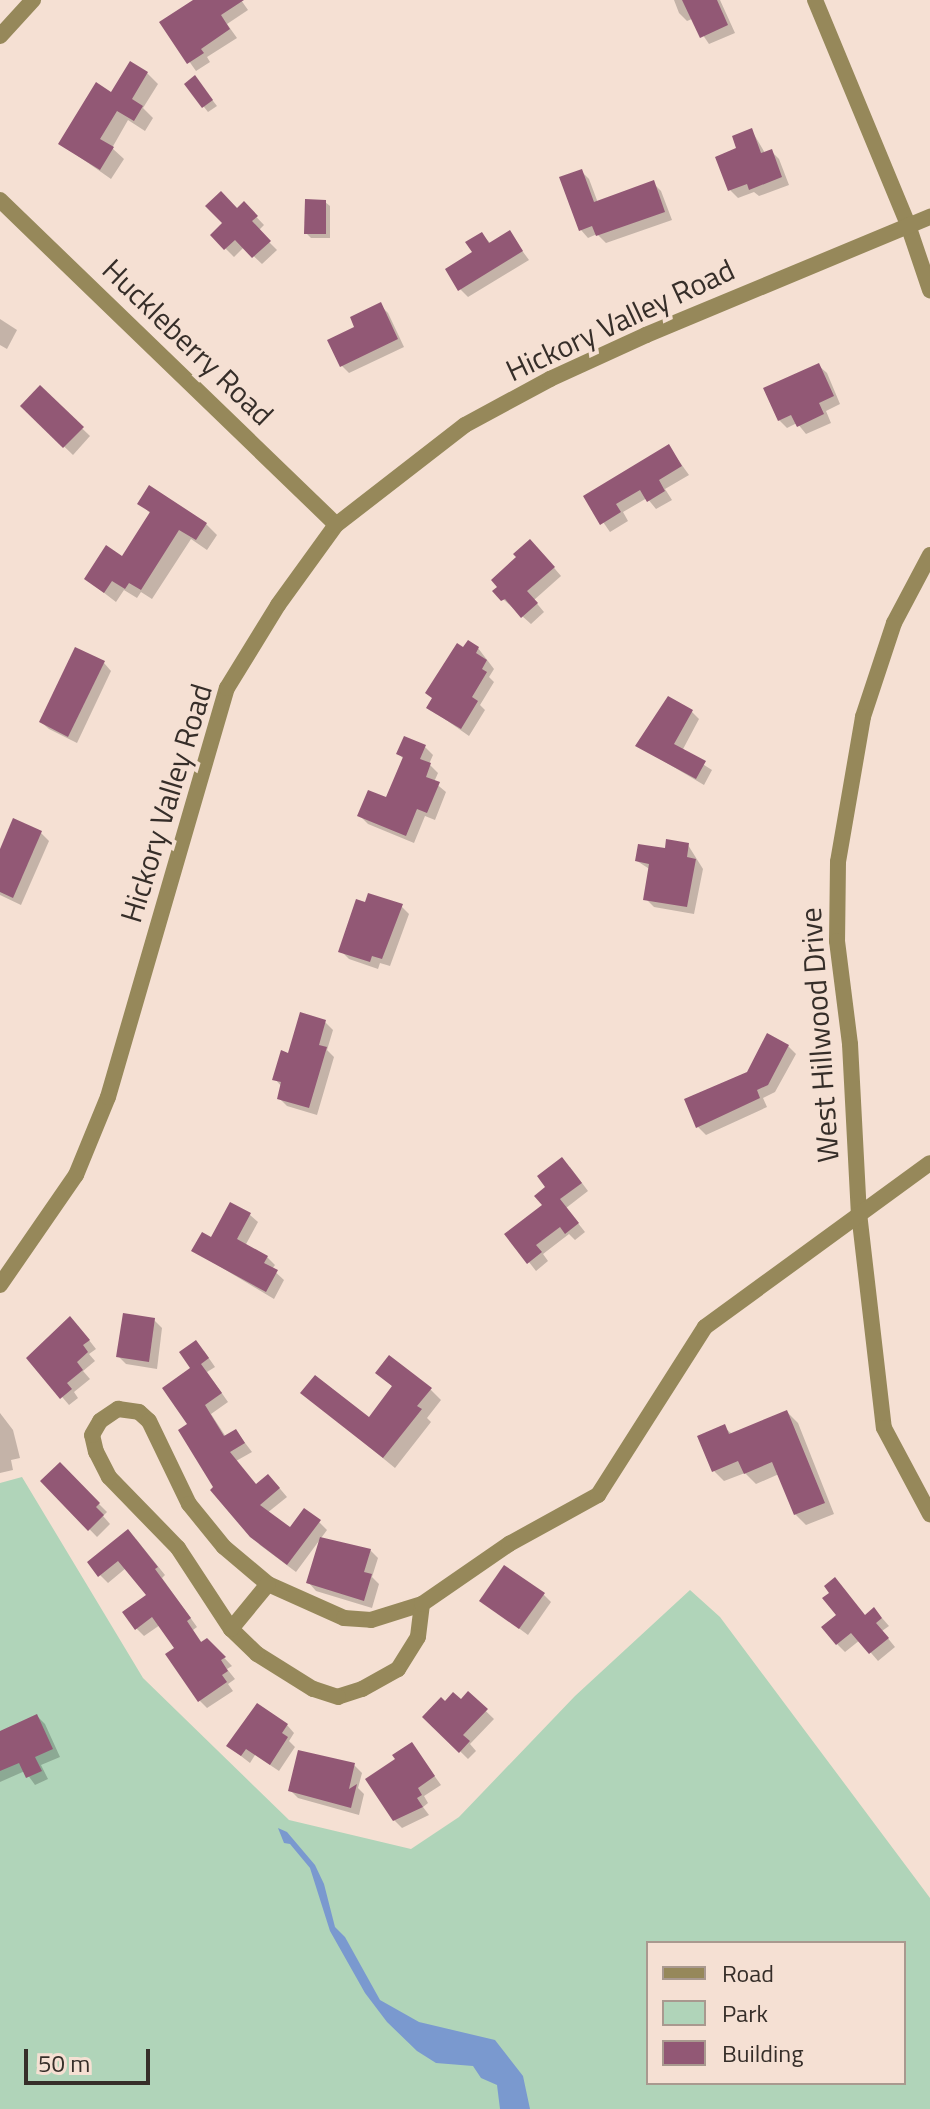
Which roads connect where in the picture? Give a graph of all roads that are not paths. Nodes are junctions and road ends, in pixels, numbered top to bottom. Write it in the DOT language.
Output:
graph roads {
  1 [pos="33,0"];
  2 [pos="815,0"];
  3 [pos="0,36"];
  4 [pos="0,200"];
  5 [pos="930,217"];
  6 [pos="908,225"];
  7 [pos="930,290"];
  8 [pos="336,525"];
  9 [pos="930,555"];
  10 [pos="930,1163"];
  11 [pos="859,1213"];
  12 [pos="0,1285"];
  13 [pos="930,1514"];
  14 [pos="268,1584"];
  15 [pos="422,1604"];
  16 [pos="231,1629"];
  1 -- 3 [label="street"];
  2 -- 6 [label="street"];
  4 -- 8 [label="street, Huckleberry Road"];
  5 -- 6 [label="street, Hickory Valley Road"];
  6 -- 7 [label="street"];
  6 -- 8 [label="street, Hickory Valley Road"];
  8 -- 12 [label="street, Hickory Valley Road"];
  9 -- 11 [label="street, West Hillwood Drive"];
  10 -- 11 [label="street"];
  11 -- 13 [label="street, West Hillwood Drive"];
  11 -- 15 [label="street"];
  14 -- 15 [label="street"];
  14 -- 16 [label="street"];
  14 -- 16 [label="street"];
  15 -- 16 [label="street"];
}
